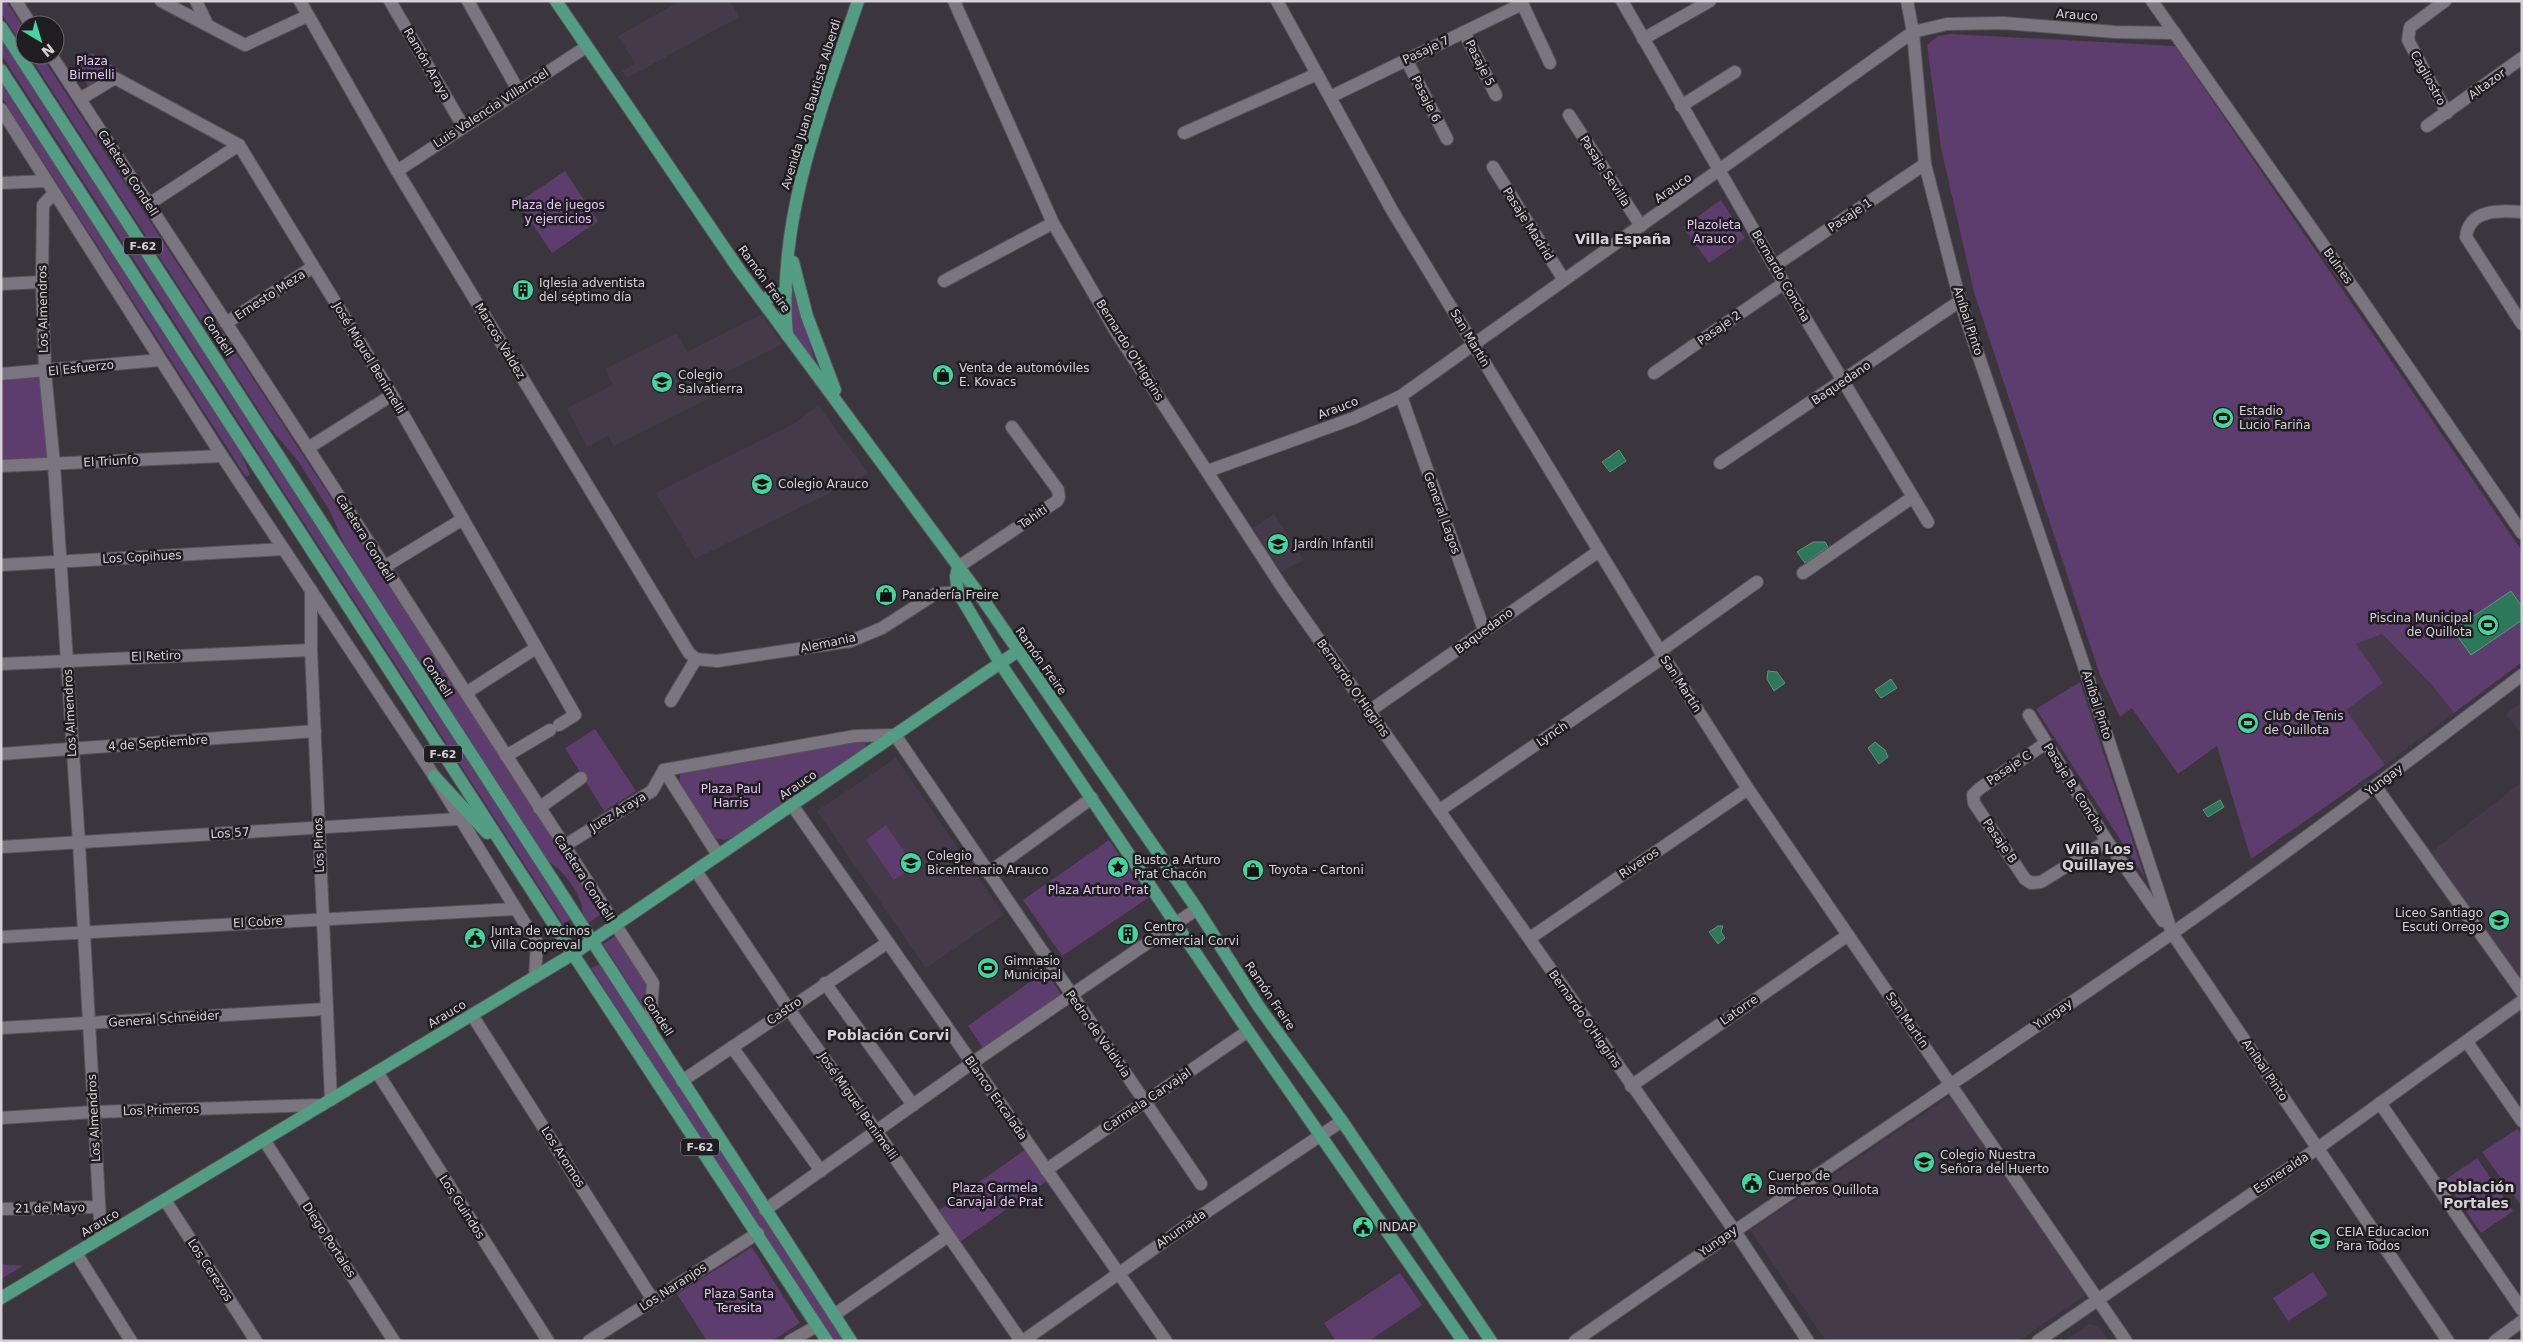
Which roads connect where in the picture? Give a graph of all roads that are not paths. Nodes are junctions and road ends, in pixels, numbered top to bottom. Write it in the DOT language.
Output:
graph roads {
  1 [pos="16,1"];
  2 [pos="161,1"];
  3 [pos="196,1"];
  4 [pos="390,1"];
  5 [pos="468,1"];
  6 [pos="556,1"];
  7 [pos="858,1"];
  8 [pos="954,1"];
  9 [pos="1277,1"];
  10 [pos="1622,1"];
  11 [pos="1710,1"];
  12 [pos="1907,1"];
  13 [pos="2152,1"];
  14 [pos="2445,1"];
  15 [pos="302,2"];
  16 [pos="1521,2"];
  17 [pos="25,15"];
  18 [pos="307,16"];
  19 [pos="207,24"];
  20 [pos="1,27"];
  21 [pos="1464,32"];
  22 [pos="1913,32"];
  23 [pos="2175,33"];
  24 [pos="1643,39"];
  25 [pos="586,47"];
  26 [pos="2522,58"];
  27 [pos="1406,59"];
  28 [pos="1550,63"];
  29 [pos="58,65"];
  30 [pos="1,70"];
  31 [pos="1735,72"];
  32 [pos="1317,74"];
  33 [pos="518,90"];
  34 [pos="1496,95"];
  35 [pos="1330,98"];
  36 [pos="80,99"];
  37 [pos="1682,106"];
  38 [pos="1,109"];
  39 [pos="2447,113"];
  40 [pos="1569,115"];
  41 [pos="463,126"];
  42 [pos="2428,126"];
  43 [pos="1184,132"];
  44 [pos="1447,139"];
  45 [pos="239,145"];
  46 [pos="1926,164"];
  47 [pos="1493,167"];
  48 [pos="397,170"];
  49 [pos="1721,170"];
  50 [pos="47,181"];
  51 [pos="1,184"];
  52 [pos="54,192"];
  53 [pos="149,204"];
  54 [pos="2522,212"];
  55 [pos="1053,223"];
  56 [pos="1642,226"];
  57 [pos="790,248"];
  58 [pos="1774,266"];
  59 [pos="313,267"];
  60 [pos="1564,280"];
  61 [pos="944,281"];
  62 [pos="42,282"];
  63 [pos="1784,283"];
  64 [pos="1,284"];
  65 [pos="786,291"];
  66 [pos="761,299"];
  67 [pos="1960,301"];
  68 [pos="226,323"];
  69 [pos="2522,324"];
  70 [pos="787,335"];
  71 [pos="1474,344"];
  72 [pos="160,360"];
  73 [pos="45,372"];
  74 [pos="1654,373"];
  75 [pos="1,374"];
  76 [pos="1843,382"];
  77 [pos="392,395"];
  78 [pos="1401,396"];
  79 [pos="849,416"];
  80 [pos="1012,427"];
  81 [pos="308,448"];
  82 [pos="222,456"];
  83 [pos="1720,463"];
  84 [pos="54,464"];
  85 [pos="1,466"];
  86 [pos="1208,471"];
  87 [pos="1913,496"];
  88 [pos="463,519"];
  89 [pos="1928,522"];
  90 [pos="2522,533"];
  91 [pos="283,549"];
  92 [pos="1599,551"];
  93 [pos="60,561"];
  94 [pos="1,565"];
  95 [pos="384,567"];
  96 [pos="958,567"];
  97 [pos="1803,573"];
  98 [pos="1757,582"];
  99 [pos="311,590"];
  100 [pos="958,592"];
  101 [pos="984,601"];
  102 [pos="1484,630"];
  103 [pos="536,648"];
  104 [pos="311,650"];
  105 [pos="1018,651"];
  106 [pos="1662,654"];
  107 [pos="696,659"];
  108 [pos="67,660"];
  109 [pos="1000,663"];
  110 [pos="1,664"];
  111 [pos="2522,675"];
  112 [pos="466,693"];
  113 [pos="671,701"];
  114 [pos="1368,712"];
  115 [pos="2029,715"];
  116 [pos="315,731"];
  117 [pos="895,735"];
  118 [pos="2046,743"];
  119 [pos="72,750"];
  120 [pos="1,754"];
  121 [pos="506,756"];
  122 [pos="664,770"];
  123 [pos="434,776"];
  124 [pos="581,778"];
  125 [pos="2376,786"];
  126 [pos="1748,789"];
  127 [pos="1973,796"];
  128 [pos="1092,798"];
  129 [pos="792,806"];
  130 [pos="539,808"];
  131 [pos="1440,810"];
  132 [pos="458,819"];
  133 [pos="319,827"];
  134 [pos="2107,840"];
  135 [pos="79,843"];
  136 [pos="564,846"];
  137 [pos="1,847"];
  138 [pos="718,855"];
  139 [pos="510,857"];
  140 [pos="696,871"];
  141 [pos="988,873"];
  142 [pos="515,909"];
  143 [pos="1197,910"];
  144 [pos="322,919"];
  145 [pos="1176,924"];
  146 [pos="615,926"];
  147 [pos="83,932"];
  148 [pos="2172,933"];
  149 [pos="1848,934"];
  150 [pos="1,937"];
  151 [pos="1530,938"];
  152 [pos="592,941"];
  153 [pos="888,943"];
  154 [pos="573,954"];
  155 [pos="535,977"];
  156 [pos="825,984"];
  157 [pos="2522,992"];
  158 [pos="1071,996"];
  159 [pos="2522,1002"];
  160 [pos="788,1008"];
  161 [pos="327,1009"];
  162 [pos="472,1015"];
  163 [pos="90,1023"];
  164 [pos="1,1028"];
  165 [pos="650,1028"];
  166 [pos="1248,1032"];
  167 [pos="2467,1042"];
  168 [pos="732,1047"];
  169 [pos="972,1063"];
  170 [pos="376,1072"];
  171 [pos="682,1081"];
  172 [pos="1950,1083"];
  173 [pos="1631,1086"];
  174 [pos="1146,1101"];
  175 [pos="326,1103"];
  176 [pos="2380,1103"];
  177 [pos="913,1105"];
  178 [pos="93,1112"];
  179 [pos="1,1118"];
  180 [pos="1342,1121"];
  181 [pos="2522,1121"];
  182 [pos="877,1132"];
  183 [pos="1320,1135"];
  184 [pos="264,1140"];
  185 [pos="2318,1148"];
  186 [pos="1046,1170"];
  187 [pos="821,1171"];
  188 [pos="1201,1184"];
  189 [pos="165,1200"];
  190 [pos="99,1207"];
  191 [pos="1,1210"];
  192 [pos="765,1210"];
  193 [pos="1734,1230"];
  194 [pos="758,1233"];
  195 [pos="948,1236"];
  196 [pos="101,1238"];
  197 [pos="76,1253"];
  198 [pos="1119,1274"];
  199 [pos="1,1298"];
  200 [pos="653,1300"];
  201 [pos="2097,1300"];
  202 [pos="2522,1310"];
  203 [pos="834,1315"];
  204 [pos="2522,1321"];
  205 [pos="817,1326"];
  206 [pos="132,1341"];
  207 [pos="256,1341"];
  208 [pos="394,1341"];
  209 [pos="548,1341"];
  210 [pos="589,1341"];
  211 [pos="790,1341"];
  212 [pos="827,1341"];
  213 [pos="851,1341"];
  214 [pos="1022,1341"];
  215 [pos="1166,1341"];
  216 [pos="1463,1341"];
  217 [pos="1492,1341"];
  218 [pos="1575,1341"];
  219 [pos="1808,1341"];
  220 [pos="2038,1341"];
  221 [pos="2126,1341"];
  222 [pos="2448,1341"];
  223 [pos="2495,1341"];
  1 -- 17 [label="street"];
  2 -- 19 [label="street"];
  3 -- 19 [label="street"];
  4 -- 41 [label="street, Ramón Araya"];
  5 -- 33 [label="street"];
  6 -- 25 [label="main road, Ramón Freire"];
  7 -- 57 [label="main road, Avenida Juan Bautista Alberdi"];
  8 -- 55 [label="street, Bernardo O'Higgins"];
  9 -- 32 [label="street, San Martín"];
  10 -- 24 [label="street, Bernardo Concha"];
  11 -- 24 [label="street"];
  12 -- 22 [label="street, Aníbal Pinto"];
  13 -- 23 [label="street, Bulnes"];
  14 -- 39 [label="street, Cagliostro"];
  15 -- 18 [label="street, Marcos Valdez"];
  16 -- 21 [label="street, Pasaje 7"];
  16 -- 28 [label="street"];
  18 -- 19 [label="street"];
  18 -- 48 [label="street, Marcos Valdez"];
  20 -- 152 [label="main road, Condell / F-62"];
  21 -- 27 [label="street, Pasaje 7"];
  21 -- 34 [label="street, Pasaje 5"];
  22 -- 23 [label="street, Arauco"];
  22 -- 46 [label="street, Aníbal Pinto"];
  22 -- 49 [label="street, Arauco"];
  23 -- 90 [label="street, Bulnes"];
  24 -- 37 [label="street, Bernardo Concha"];
  25 -- 33 [label="street, Luis Valencia Villarroel"];
  25 -- 66 [label="main road, Ramón Freire"];
  26 -- 39 [label="street, Altazor"];
  27 -- 35 [label="street, Pasaje 7"];
  27 -- 44 [label="street, Pasaje 6"];
  29 -- 36 [label="street, Caletera Condell"];
  30 -- 139 [label="main road, F-62"];
  31 -- 37 [label="street"];
  32 -- 35 [label="street, San Martín"];
  32 -- 43 [label="street"];
  33 -- 41 [label="street, Luis Valencia Villarroel"];
  35 -- 71 [label="street, San Martín"];
  36 -- 45 [label="street"];
  36 -- 53 [label="street, Caletera Condell"];
  37 -- 49 [label="street, Bernardo Concha"];
  38 -- 50 [label="street"];
  39 -- 42 [label="street, Altazor"];
  40 -- 56 [label="street, Pasaje Sevilla"];
  41 -- 48 [label="street, Luis Valencia Villarroel"];
  45 -- 53 [label="street"];
  45 -- 59 [label="street, José Miguel Benimelli"];
  46 -- 58 [label="street, Pasaje 1"];
  46 -- 67 [label="street, Aníbal Pinto"];
  47 -- 60 [label="street, Pasaje Madrid"];
  48 -- 107 [label="street, Marcos Valdez"];
  49 -- 56 [label="street, Arauco"];
  49 -- 58 [label="street, Bernardo Concha"];
  50 -- 51 [label="street"];
  50 -- 52 [label="street"];
  52 -- 62 [label="street, Los Almendros"];
  52 -- 72 [label="street"];
  53 -- 68 [label="street, Caletera Condell"];
  54 -- 69 [label="street"];
  55 -- 61 [label="street"];
  55 -- 86 [label="street, Bernardo O'Higgins"];
  56 -- 60 [label="street, Arauco"];
  57 -- 65 [label="main road, Avenida Juan Bautista Alberdi"];
  57 -- 79 [label="main road"];
  58 -- 63 [label="street, Bernardo Concha"];
  59 -- 68 [label="street, Ernesto Meza"];
  59 -- 77 [label="street, José Miguel Benimelli"];
  60 -- 71 [label="street, Arauco"];
  62 -- 64 [label="street"];
  62 -- 73 [label="street, Los Almendros"];
  63 -- 74 [label="street, Pasaje 2"];
  63 -- 76 [label="street, Bernardo Concha"];
  65 -- 66 [label="main road"];
  65 -- 70 [label="main road, Avenida Juan Bautista Alberdi"];
  66 -- 70 [label="main road, Ramón Freire"];
  67 -- 76 [label="street, Baquedano"];
  67 -- 148 [label="street, Aníbal Pinto"];
  68 -- 81 [label="street, Caletera Condell"];
  70 -- 79 [label="main road, Ramón Freire"];
  71 -- 78 [label="street, Arauco"];
  71 -- 92 [label="street, San Martín"];
  72 -- 73 [label="street, El Esfuerzo"];
  72 -- 82 [label="street"];
  73 -- 75 [label="street, El Esfuerzo"];
  73 -- 84 [label="street, Los Almendros"];
  76 -- 83 [label="street, Baquedano"];
  76 -- 87 [label="street, Bernardo Concha"];
  77 -- 81 [label="street"];
  77 -- 88 [label="street, José Miguel Benimelli"];
  78 -- 86 [label="street, Arauco"];
  78 -- 102 [label="street, General Lagos"];
  79 -- 96 [label="main road, Ramón Freire"];
  80 -- 96 [label="street, Tahiti"];
  81 -- 95 [label="street, Caletera Condell"];
  82 -- 84 [label="street, El Triunfo"];
  82 -- 91 [label="street"];
  84 -- 85 [label="street, El Triunfo"];
  84 -- 93 [label="street, Los Almendros"];
  86 -- 114 [label="street, Bernardo O'Higgins"];
  87 -- 89 [label="street, Bernardo Concha"];
  87 -- 97 [label="street"];
  88 -- 95 [label="street"];
  88 -- 103 [label="street, José Miguel Benimelli"];
  91 -- 93 [label="street, Los Copihues"];
  91 -- 99 [label="street"];
  92 -- 102 [label="street, Baquedano"];
  92 -- 106 [label="street, San Martín"];
  93 -- 94 [label="street, Los Copihues"];
  93 -- 108 [label="street, Los Almendros"];
  95 -- 112 [label="street, Caletera Condell"];
  96 -- 100 [label="main road"];
  96 -- 101 [label="main road, Ramón Freire"];
  98 -- 106 [label="street, Lynch"];
  99 -- 104 [label="street, Los Pinos"];
  99 -- 123 [label="street"];
  100 -- 101 [label="main road"];
  100 -- 107 [label="street, Alemania"];
  100 -- 109 [label="main road"];
  101 -- 105 [label="main road, Ramón Freire"];
  102 -- 114 [label="street, Baquedano"];
  103 -- 112 [label="street"];
  103 -- 121 [label="street, José Miguel Benimelli"];
  104 -- 108 [label="street, El Retiro"];
  104 -- 116 [label="street, Los Pinos"];
  105 -- 109 [label="main road, Arauco"];
  105 -- 143 [label="main road, Ramón Freire"];
  106 -- 126 [label="street, San Martín"];
  106 -- 131 [label="street, Lynch"];
  107 -- 113 [label="street"];
  108 -- 110 [label="street, El Retiro"];
  108 -- 119 [label="street, Los Almendros"];
  109 -- 117 [label="main road, Arauco"];
  109 -- 128 [label="main road"];
  111 -- 125 [label="street, Yungay"];
  112 -- 121 [label="street, Caletera Condell"];
  114 -- 131 [label="street, Bernardo O'Higgins"];
  115 -- 118 [label="street, Pasaje B. Concha"];
  116 -- 119 [label="street, 4 de Septiembre"];
  116 -- 133 [label="street, Los Pinos"];
  117 -- 122 [label="street"];
  117 -- 129 [label="main road, Arauco"];
  117 -- 141 [label="street, Pedro de Valdivia"];
  118 -- 127 [label="street, Pasaje C"];
  118 -- 134 [label="street, Pasaje B. Concha"];
  119 -- 120 [label="street, 4 de Septiembre"];
  119 -- 135 [label="street, Los Almendros"];
  121 -- 130 [label="street, Caletera Condell"];
  122 -- 136 [label="street, Juez Araya"];
  122 -- 138 [label="street"];
  123 -- 132 [label="street"];
  123 -- 139 [label="main road"];
  124 -- 130 [label="street"];
  125 -- 148 [label="street, Yungay"];
  125 -- 157 [label="street"];
  126 -- 149 [label="street, San Martín"];
  126 -- 151 [label="street, Riveros"];
  127 -- 134 [label="street, Pasaje B"];
  128 -- 141 [label="street"];
  128 -- 145 [label="main road"];
  129 -- 138 [label="main road, Arauco"];
  129 -- 153 [label="street, Blanco Encalada"];
  130 -- 136 [label="street, Caletera Condell"];
  131 -- 151 [label="street, Bernardo O'Higgins"];
  132 -- 133 [label="street, Los 57"];
  132 -- 142 [label="street"];
  133 -- 135 [label="street, Los 57"];
  133 -- 144 [label="street, Los Pinos"];
  134 -- 148 [label="street, Pasaje B. Concha"];
  135 -- 137 [label="street, Los 57"];
  135 -- 147 [label="street, Los Almendros"];
  136 -- 146 [label="street, Caletera Condell"];
  138 -- 140 [label="main road, Arauco"];
  139 -- 154 [label="main road, F-62"];
  140 -- 146 [label="main road, Arauco"];
  140 -- 160 [label="street, José Miguel Benimelli"];
  141 -- 158 [label="street, Pedro de Valdivia"];
  142 -- 144 [label="street, El Cobre"];
  142 -- 155 [label="street"];
  143 -- 145 [label="street"];
  143 -- 180 [label="main road, Ramón Freire"];
  144 -- 147 [label="street, El Cobre"];
  144 -- 161 [label="street, Los Pinos"];
  145 -- 158 [label="street"];
  145 -- 166 [label="main road"];
  146 -- 152 [label="main road, Arauco"];
  146 -- 165 [label="street, Caletera Condell"];
  147 -- 150 [label="street, El Cobre"];
  147 -- 163 [label="street, Los Almendros"];
  148 -- 172 [label="street, Yungay"];
  148 -- 185 [label="street, Aníbal Pinto"];
  149 -- 172 [label="street, San Martín"];
  149 -- 173 [label="street, Latorre"];
  151 -- 173 [label="street, Bernardo O'Higgins"];
  152 -- 154 [label="main road, Arauco"];
  152 -- 165 [label="main road, Condell / F-62"];
  153 -- 156 [label="street, Castro"];
  153 -- 169 [label="street, Blanco Encalada"];
  154 -- 155 [label="main road, Arauco"];
  154 -- 194 [label="main road, F-62"];
  155 -- 162 [label="main road, Arauco"];
  156 -- 160 [label="street, Castro"];
  156 -- 177 [label="street"];
  158 -- 169 [label="street"];
  158 -- 174 [label="street, Pedro de Valdivia"];
  159 -- 167 [label="street, Esmeralda"];
  160 -- 168 [label="street, Castro"];
  160 -- 182 [label="street, José Miguel Benimelli"];
  161 -- 163 [label="street, General Schneider"];
  161 -- 175 [label="street, Los Pinos"];
  162 -- 170 [label="main road, Arauco"];
  162 -- 200 [label="street, Los Aromos"];
  163 -- 164 [label="street, General Schneider"];
  163 -- 178 [label="street, Los Almendros"];
  165 -- 171 [label="main road, Condell / F-62"];
  166 -- 174 [label="street, Carmela Carvajal"];
  166 -- 183 [label="main road"];
  167 -- 176 [label="street, Esmeralda"];
  167 -- 181 [label="street"];
  168 -- 171 [label="street, Castro"];
  168 -- 187 [label="street"];
  169 -- 177 [label="street"];
  169 -- 186 [label="street, Blanco Encalada"];
  170 -- 175 [label="main road, Arauco"];
  170 -- 209 [label="street, Los Guindos"];
  171 -- 192 [label="main road, Condell / F-62"];
  172 -- 193 [label="street, Yungay"];
  172 -- 201 [label="street, San Martín"];
  173 -- 193 [label="street, Bernardo O'Higgins"];
  174 -- 186 [label="street, Carmela Carvajal"];
  174 -- 188 [label="street, Pedro de Valdivia"];
  175 -- 178 [label="street, Los Primeros"];
  175 -- 184 [label="main road, Arauco"];
  176 -- 185 [label="street, Esmeralda"];
  176 -- 202 [label="street"];
  177 -- 182 [label="street"];
  178 -- 179 [label="street, Los Primeros"];
  178 -- 190 [label="street, Los Almendros"];
  180 -- 183 [label="street, Ahumada"];
  180 -- 217 [label="main road, Ramón Freire"];
  182 -- 187 [label="street"];
  182 -- 195 [label="street, José Miguel Benimelli"];
  183 -- 198 [label="street, Ahumada"];
  183 -- 216 [label="main road"];
  184 -- 189 [label="main road, Arauco"];
  184 -- 208 [label="street, Diego Portales"];
  185 -- 201 [label="street, Esmeralda"];
  185 -- 222 [label="street, Aníbal Pinto"];
  186 -- 198 [label="street, Blanco Encalada"];
  187 -- 192 [label="street"];
  189 -- 196 [label="main road, Arauco"];
  189 -- 207 [label="street, Los Cerezos"];
  190 -- 191 [label="street, 21 de Mayo"];
  190 -- 196 [label="street, Los Almendros"];
  192 -- 203 [label="main road, Condell / F-62"];
  193 -- 218 [label="street, Yungay"];
  193 -- 219 [label="street, Bernardo O'Higgins"];
  194 -- 200 [label="street, Los Naranjos"];
  194 -- 205 [label="main road, F-62"];
  195 -- 203 [label="street"];
  195 -- 214 [label="street, José Miguel Benimelli"];
  196 -- 197 [label="main road, Arauco"];
  197 -- 199 [label="main road, Arauco"];
  197 -- 206 [label="street"];
  198 -- 214 [label="street, Ahumada"];
  198 -- 215 [label="street, Blanco Encalada"];
  200 -- 210 [label="street, Los Naranjos"];
  201 -- 220 [label="street, Esmeralda"];
  201 -- 221 [label="street, San Martín"];
  203 -- 213 [label="main road, Condell / F-62"];
  204 -- 223 [label="street"];
  205 -- 211 [label="street"];
  205 -- 212 [label="main road, F-62"];
}
